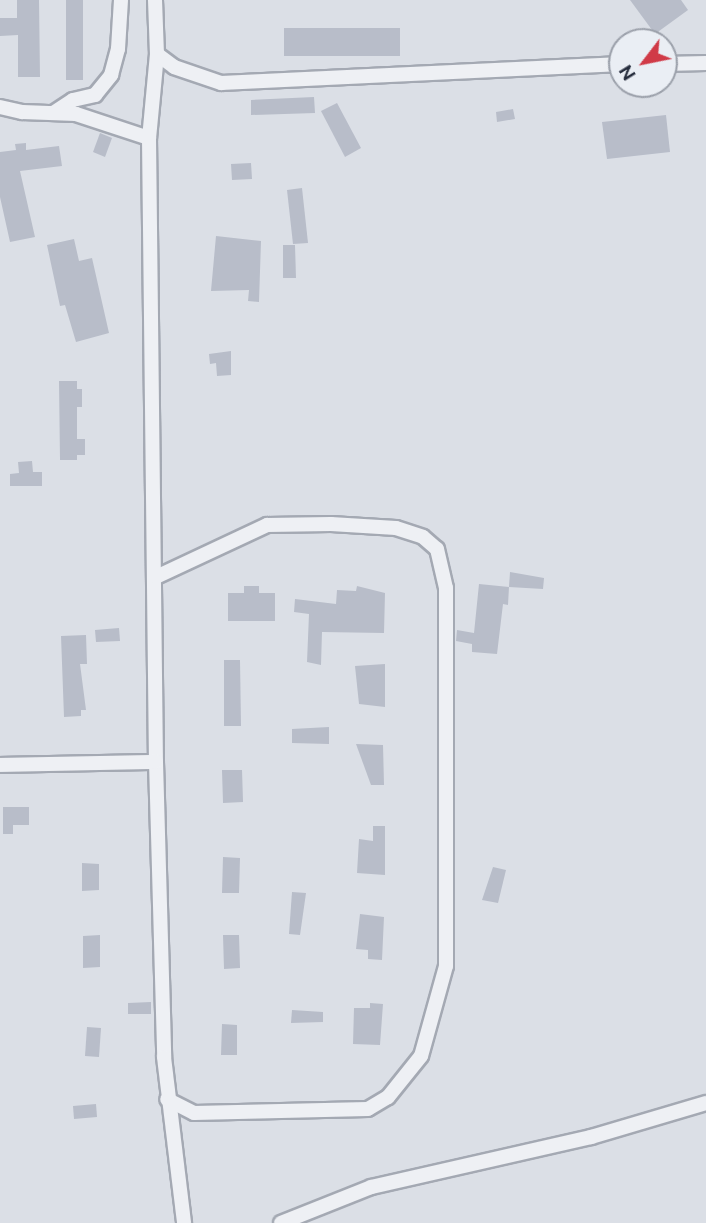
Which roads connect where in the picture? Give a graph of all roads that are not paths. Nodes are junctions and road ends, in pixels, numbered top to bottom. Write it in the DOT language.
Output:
graph roads {
  1 [pos="121,0"];
  2 [pos="155,0"];
  3 [pos="157,54"];
  4 [pos="706,63"];
  5 [pos="678,64"];
  6 [pos="608,65"];
  7 [pos="0,107"];
  8 [pos="51,114"];
  9 [pos="149,138"];
  10 [pos="156,577"];
  11 [pos="156,762"];
  12 [pos="0,765"];
  13 [pos="167,1099"];
  14 [pos="706,1103"];
  15 [pos="184,1223"];
  16 [pos="281,1223"];
  1 -- 8 [label="street"];
  2 -- 3 [label="street"];
  3 -- 6 [label="street"];
  3 -- 9 [label="street"];
  4 -- 5 [label="street"];
  7 -- 8 [label="street"];
  8 -- 9 [label="street"];
  9 -- 10 [label="street"];
  10 -- 11 [label="street"];
  10 -- 13 [label="street"];
  11 -- 12 [label="street"];
  11 -- 13 [label="street"];
  13 -- 15 [label="street"];
  14 -- 16 [label="street"];
}
